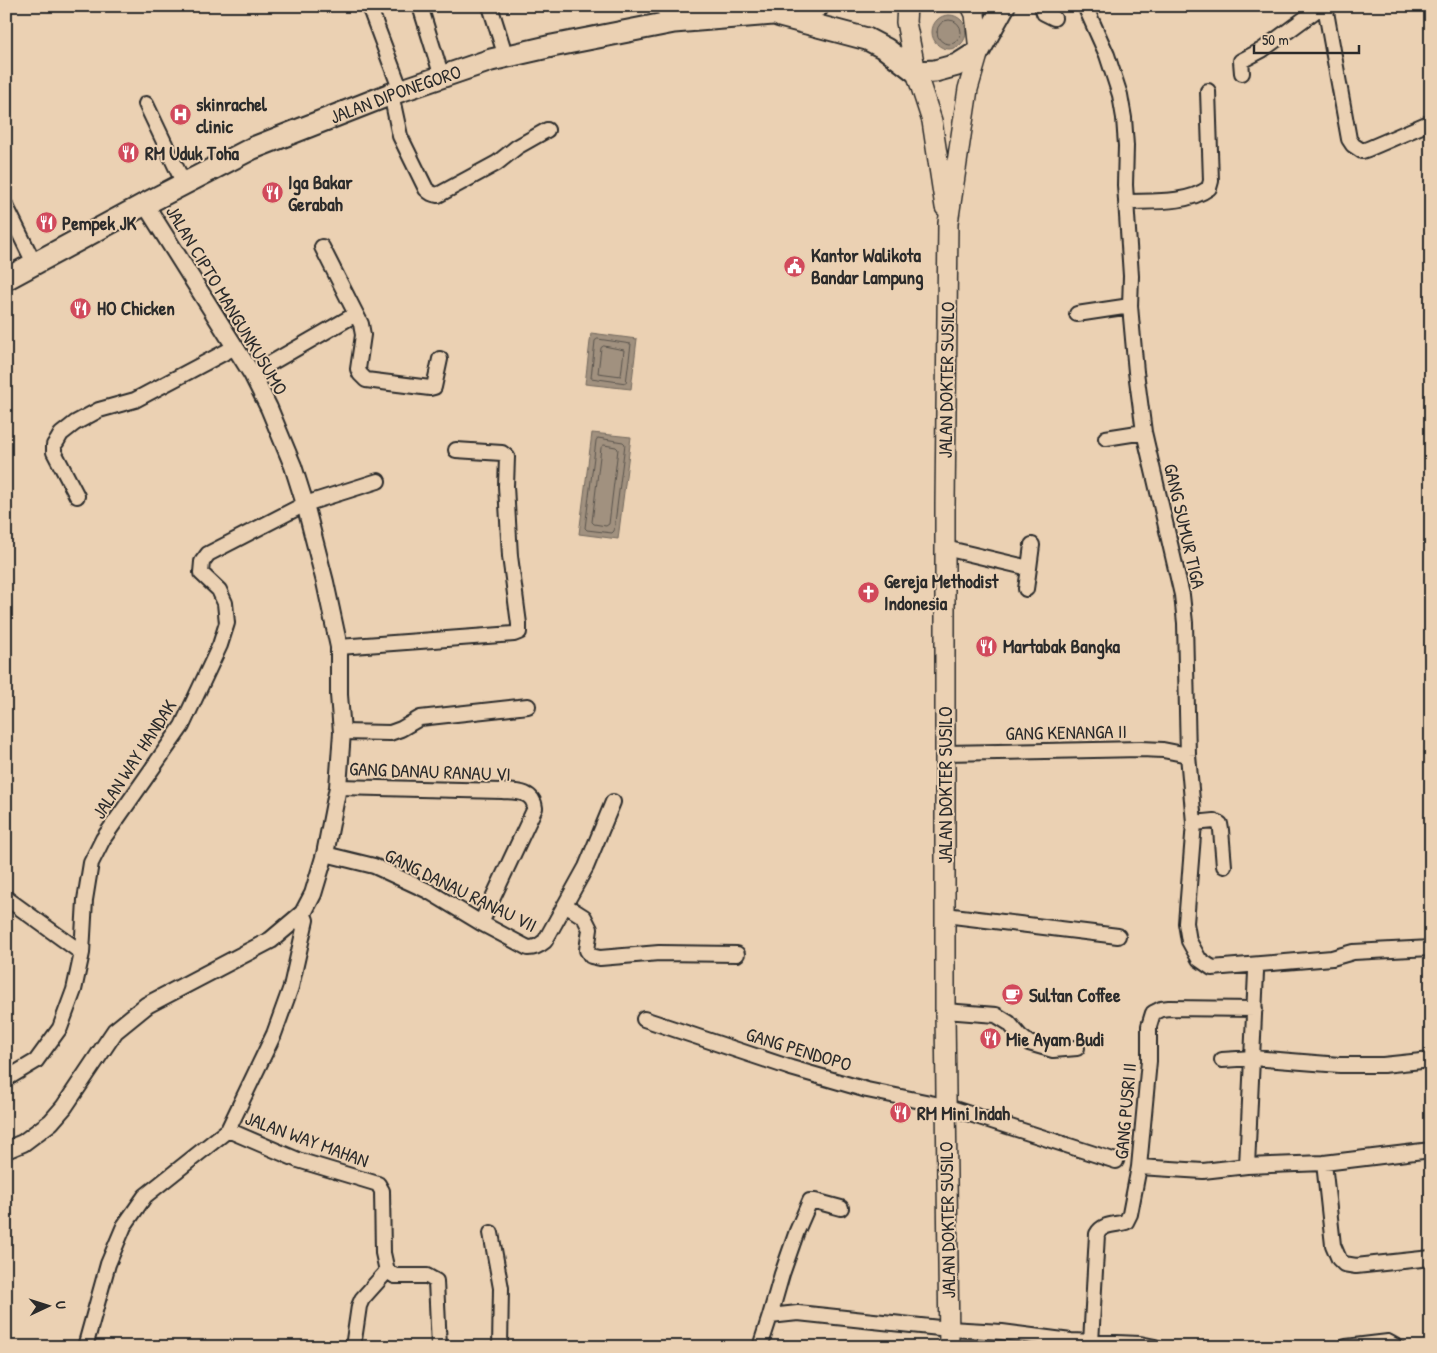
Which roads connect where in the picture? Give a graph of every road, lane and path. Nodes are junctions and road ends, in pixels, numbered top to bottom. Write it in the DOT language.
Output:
graph roads {
  1 [pos="369,6"];
  2 [pos="420,6"];
  3 [pos="490,6"];
  4 [pos="818,6"];
  5 [pos="907,6"];
  6 [pos="971,6"];
  7 [pos="1004,6"];
  8 [pos="1042,6"];
  9 [pos="1085,6"];
  10 [pos="1323,6"];
  11 [pos="668,14"];
  12 [pos="773,14"];
  13 [pos="1054,18"];
  14 [pos="979,51"];
  15 [pos="506,57"];
  16 [pos="916,72"];
  17 [pos="1242,73"];
  18 [pos="442,77"];
  19 [pos="1208,91"];
  20 [pos="396,92"];
  21 [pos="146,104"];
  22 [pos="1431,122"];
  23 [pos="547,130"];
  24 [pos="184,184"];
  25 [pos="1126,202"];
  26 [pos="145,204"];
  27 [pos="6,206"];
  28 [pos="948,223"];
  29 [pos="322,247"];
  30 [pos="34,263"];
  31 [pos="6,279"];
  32 [pos="1130,306"];
  33 [pos="356,314"];
  34 [pos="1077,314"];
  35 [pos="235,347"];
  36 [pos="440,359"];
  37 [pos="252,374"];
  38 [pos="1144,432"];
  39 [pos="1106,438"];
  40 [pos="456,450"];
  41 [pos="378,481"];
  42 [pos="77,496"];
  43 [pos="305,504"];
  44 [pos="1032,545"];
  45 [pos="945,548"];
  46 [pos="1030,568"];
  47 [pos="1026,589"];
  48 [pos="339,647"];
  49 [pos="528,706"];
  50 [pos="342,732"];
  51 [pos="945,753"];
  52 [pos="1188,755"];
  53 [pos="338,787"];
  54 [pos="613,802"];
  55 [pos="1194,823"];
  56 [pos="325,854"];
  57 [pos="1224,866"];
  58 [pos="6,898"];
  59 [pos="565,905"];
  60 [pos="303,913"];
  61 [pos="945,915"];
  62 [pos="481,923"];
  63 [pos="1118,936"];
  64 [pos="1431,948"];
  65 [pos="82,953"];
  66 [pos="737,954"];
  67 [pos="1251,965"];
  68 [pos="1255,1009"];
  69 [pos="944,1011"];
  70 [pos="644,1019"];
  71 [pos="1078,1048"];
  72 [pos="1253,1058"];
  73 [pos="1222,1060"];
  74 [pos="1431,1060"];
  75 [pos="6,1079"];
  76 [pos="945,1106"];
  77 [pos="228,1130"];
  78 [pos="6,1150"];
  79 [pos="1431,1150"];
  80 [pos="1116,1161"];
  81 [pos="1324,1163"];
  82 [pos="1247,1166"];
  83 [pos="1139,1167"];
  84 [pos="841,1208"];
  85 [pos="491,1233"];
  86 [pos="1431,1258"];
  87 [pos="387,1271"];
  88 [pos="770,1316"];
  89 [pos="949,1338"];
  90 [pos="1091,1343"];
  91 [pos="85,1347"];
  92 [pos="353,1347"];
  93 [pos="439,1347"];
  94 [pos="500,1347"];
  95 [pos="760,1347"];
  96 [pos="1155,1347"];
  97 [pos="1346,1347"];
  98 [pos="1397,1347"];
  1 -- 20 [label="street"];
  2 -- 18 [label="street"];
  3 -- 15 [label="street"];
  4 -- 12 [label="main road, JALAN DIPONEGORO"];
  5 -- 16 [label="main road, JALAN DOKTER SUSILO"];
  6 -- 14 [label="main road, JALAN DOKTER SUSILO"];
  7 -- 14 [label="main road"];
  8 -- 13 [label="street"];
  9 -- 25 [label="street, GANG SUMUR TIGA"];
  10 -- 17 [label="street"];
  10 -- 22 [label="street"];
  11 -- 12 [label="main road, JALAN DIPONEGORO"];
  11 -- 15 [label="main road, JALAN DIPONEGORO"];
  12 -- 16 [label="main road"];
  14 -- 16 [label="main road"];
  14 -- 28 [label="main road, JALAN DOKTER SUSILO"];
  15 -- 18 [label="main road, JALAN DIPONEGORO"];
  16 -- 28 [label="main road, JALAN DOKTER SUSILO"];
  18 -- 20 [label="main road, JALAN DIPONEGORO"];
  19 -- 25 [label="street"];
  20 -- 23 [label="street"];
  20 -- 24 [label="main road, JALAN DIPONEGORO"];
  21 -- 24 [label="street"];
  24 -- 26 [label="main road, JALAN DIPONEGORO"];
  25 -- 32 [label="street, GANG SUMUR TIGA"];
  26 -- 30 [label="main road, JALAN DIPONEGORO"];
  26 -- 35 [label="street, JALAN CIPTO MANGUNKUSUMO"];
  27 -- 30 [label="street"];
  28 -- 45 [label="main road, JALAN DOKTER SUSILO"];
  29 -- 33 [label="street"];
  30 -- 31 [label="main road, JALAN DIPONEGORO"];
  32 -- 34 [label="street"];
  32 -- 38 [label="street, GANG SUMUR TIGA"];
  33 -- 36 [label="street"];
  33 -- 37 [label="street"];
  35 -- 37 [label="street, JALAN CIPTO MANGUNKUSUMO"];
  35 -- 42 [label="street"];
  37 -- 43 [label="street, JALAN CIPTO MANGUNKUSUMO"];
  38 -- 39 [label="street"];
  38 -- 52 [label="street, GANG SUMUR TIGA"];
  40 -- 48 [label="street"];
  41 -- 43 [label="street, JALAN WAY HANDAK"];
  43 -- 48 [label="street, JALAN CIPTO MANGUNKUSUMO"];
  43 -- 65 [label="street, JALAN WAY HANDAK"];
  44 -- 46 [label="street"];
  45 -- 46 [label="street"];
  45 -- 51 [label="main road, JALAN DOKTER SUSILO"];
  46 -- 47 [label="street"];
  48 -- 50 [label="street, JALAN CIPTO MANGUNKUSUMO"];
  49 -- 50 [label="street"];
  50 -- 53 [label="street, JALAN CIPTO MANGUNKUSUMO"];
  51 -- 52 [label="street, GANG KENANGA II"];
  51 -- 61 [label="main road, JALAN DOKTER SUSILO"];
  52 -- 55 [label="street, GANG SUMUR TIGA"];
  53 -- 56 [label="street, JALAN CIPTO MANGUNKUSUMO"];
  53 -- 62 [label="street, GANG DANAU RANAU VI"];
  54 -- 59 [label="street, GANG DANAU RANAU VII"];
  55 -- 57 [label="street"];
  55 -- 67 [label="street, GANG SUMUR TIGA"];
  56 -- 60 [label="street, JALAN CIPTO MANGUNKUSUMO"];
  56 -- 62 [label="street, GANG DANAU RANAU VII"];
  58 -- 65 [label="street"];
  59 -- 62 [label="street, GANG DANAU RANAU VII"];
  59 -- 66 [label="street"];
  60 -- 77 [label="street"];
  60 -- 78 [label="street, JALAN CIPTO MANGUNKUSUMO"];
  61 -- 63 [label="street"];
  61 -- 69 [label="main road, JALAN DOKTER SUSILO"];
  64 -- 67 [label="street, GANG SUMUR TIGA"];
  65 -- 75 [label="street, JALAN WAY HANDAK"];
  67 -- 68 [label="street"];
  68 -- 72 [label="street"];
  68 -- 83 [label="street, GANG PUSRI II"];
  69 -- 71 [label="street"];
  69 -- 76 [label="main road, JALAN DOKTER SUSILO"];
  70 -- 76 [label="street, GANG PENDOPO"];
  72 -- 73 [label="street"];
  72 -- 74 [label="street"];
  72 -- 82 [label="street"];
  76 -- 80 [label="street, GANG PENDOPO"];
  76 -- 89 [label="main road, JALAN DOKTER SUSILO"];
  77 -- 87 [label="street, JALAN WAY MAHAN"];
  77 -- 91 [label="street"];
  79 -- 81 [label="street"];
  81 -- 82 [label="street"];
  81 -- 86 [label="street"];
  82 -- 83 [label="street"];
  83 -- 90 [label="street, GANG PUSRI II"];
  84 -- 88 [label="street"];
  85 -- 94 [label="street"];
  87 -- 92 [label="street"];
  87 -- 93 [label="street"];
  88 -- 89 [label="street"];
  88 -- 95 [label="street"];
  89 -- 90 [label="street"];
  90 -- 96 [label="street"];
  97 -- 98 [label="street"];
}
